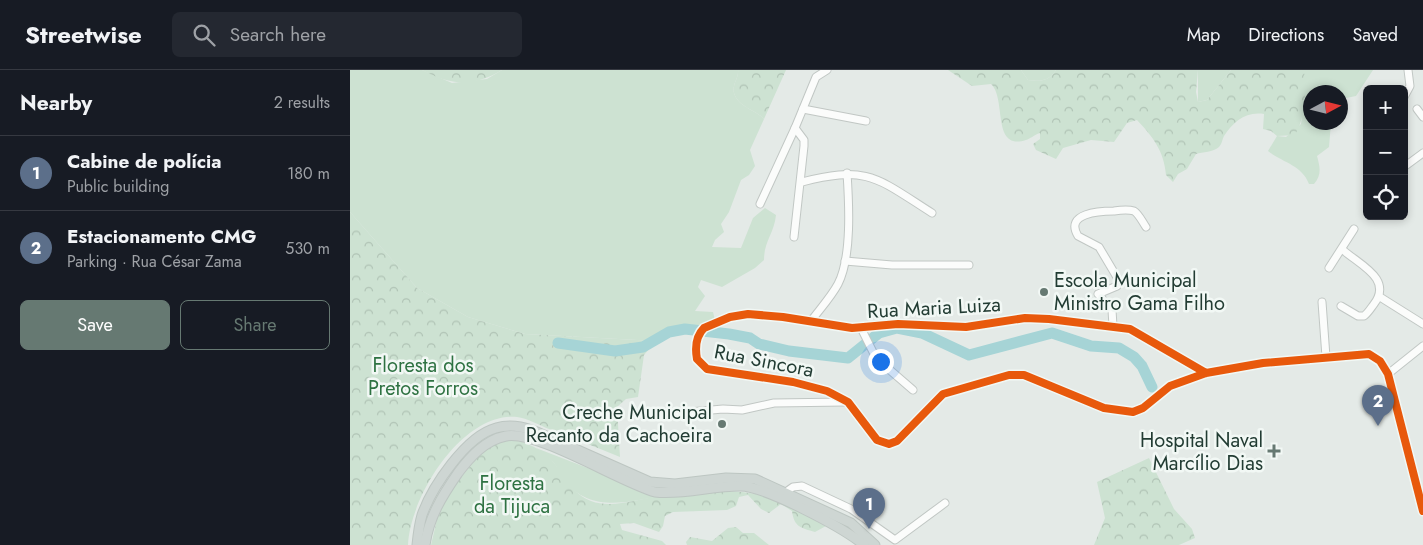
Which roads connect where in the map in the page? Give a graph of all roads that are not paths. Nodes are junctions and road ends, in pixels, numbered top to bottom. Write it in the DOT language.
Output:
graph roads {
  1 [pos="827,70"];
  2 [pos="1408,70"];
  3 [pos="1408,90"];
  4 [pos="803,109"];
  5 [pos="1417,109"];
  6 [pos="1423,117"];
  7 [pos="866,121"];
  8 [pos="795,128"];
  9 [pos="1423,153"];
  10 [pos="1408,164"];
  11 [pos="847,173"];
  12 [pos="802,182"];
  13 [pos="760,204"];
  14 [pos="932,213"];
  15 [pos="1146,227"];
  16 [pos="1354,229"];
  17 [pos="794,237"];
  18 [pos="1342,250"];
  19 [pos="845,262"];
  20 [pos="969,265"];
  21 [pos="1329,268"];
  22 [pos="1380,297"];
  23 [pos="1322,302"];
  24 [pos="1341,306"];
  25 [pos="811,321"];
  26 [pos="1423,324"];
  27 [pos="1113,326"];
  28 [pos="861,328"];
  29 [pos="698,339"];
  30 [pos="1423,346"];
  31 [pos="1326,357"];
  32 [pos="1206,373"];
  33 [pos="1388,374"];
  34 [pos="913,390"];
  35 [pos="848,402"];
  36 [pos="644,416"];
  37 [pos="786,492"];
  38 [pos="945,503"];
  39 [pos="1423,511"];
  40 [pos="417,545"];
  41 [pos="425,545"];
  42 [pos="864,545"];
  43 [pos="875,545"];
  1 -- 4 [label="street"];
  2 -- 3 [label="street"];
  4 -- 7 [label="street"];
  4 -- 8 [label="street"];
  5 -- 6 [label="street"];
  8 -- 12 [label="street"];
  8 -- 13 [label="street"];
  9 -- 10 [label="street"];
  11 -- 12 [label="street"];
  11 -- 14 [label="street"];
  11 -- 19 [label="street"];
  12 -- 17 [label="street"];
  15 -- 27 [label="street"];
  16 -- 18 [label="street"];
  18 -- 21 [label="street"];
  18 -- 22 [label="street"];
  19 -- 20 [label="street"];
  19 -- 25 [label="street"];
  22 -- 24 [label="street"];
  22 -- 26 [label="street"];
  23 -- 31 [label="street"];
  25 -- 28 [label="street, Rua Maria Luiza"];
  25 -- 29 [label="street, Rua Maria Luiza"];
  27 -- 28 [label="street, Rua Maria Luiza"];
  27 -- 32 [label="street, Rua Maria Luiza"];
  28 -- 34 [label="street"];
  29 -- 35 [label="street, Rua Sincora"];
  30 -- 33 [label="street"];
  31 -- 32 [label="street"];
  31 -- 33 [label="street"];
  32 -- 35 [label="street, Rua Sincora"];
  33 -- 39 [label="street"];
  35 -- 36 [label="street, Rua Sincora"];
  37 -- 38 [label="street"];
  37 -- 40 [label="main road"];
  37 -- 43 [label="main road"];
  41 -- 42 [label="main road"];
}
